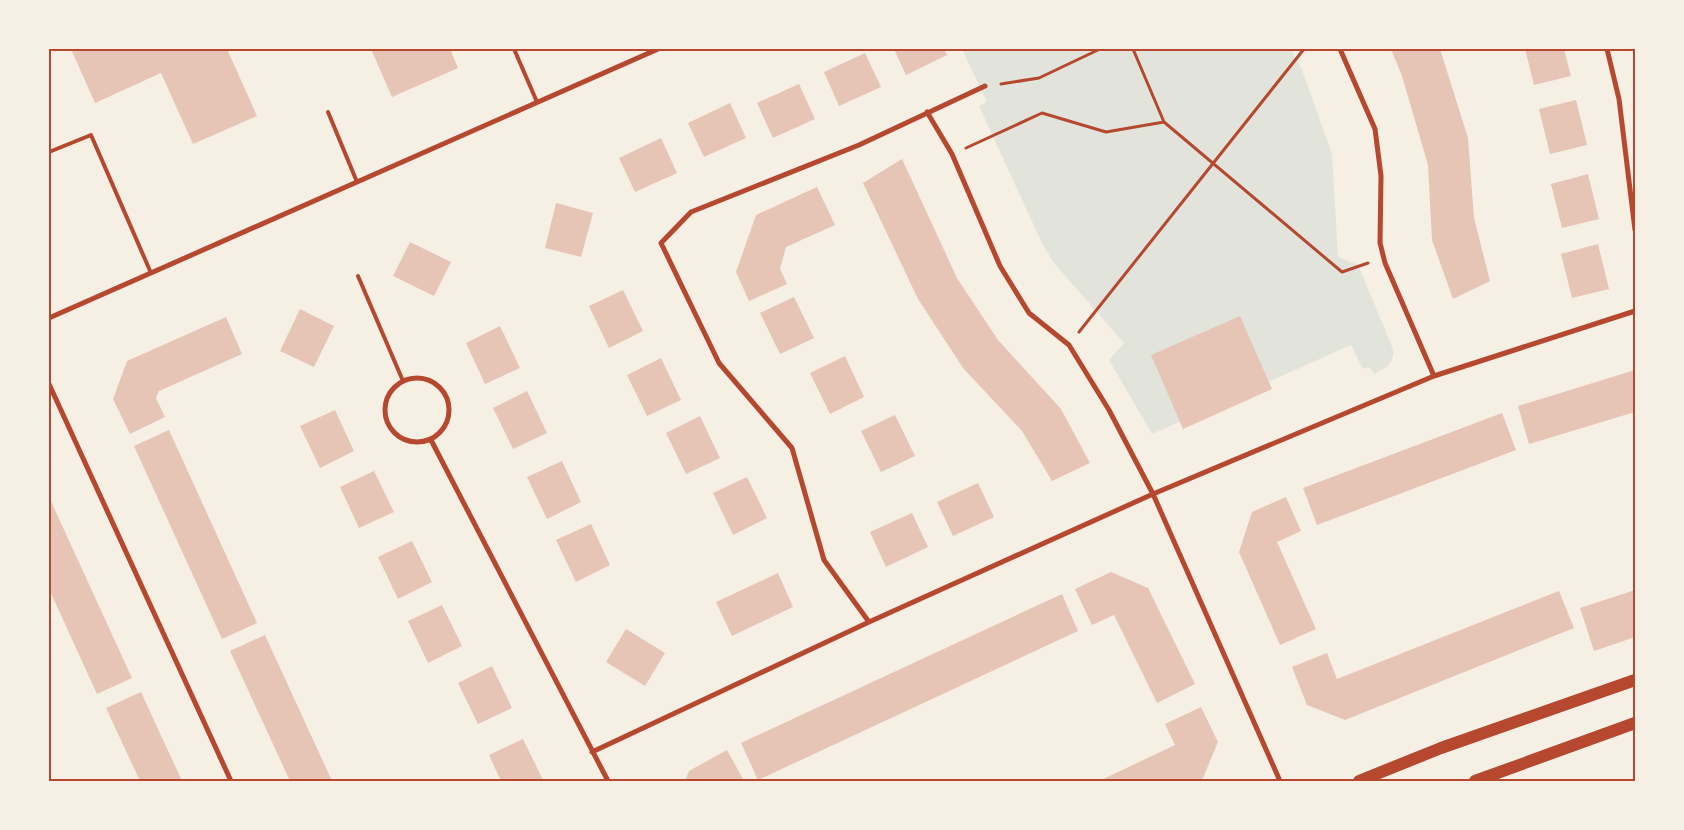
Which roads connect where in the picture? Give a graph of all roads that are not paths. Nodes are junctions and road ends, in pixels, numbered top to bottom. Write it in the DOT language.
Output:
graph roads {
  1 [pos="514,49"];
  2 [pos="658,49"];
  3 [pos="1340,49"];
  4 [pos="1607,49"];
  5 [pos="985,86"];
  6 [pos="537,102"];
  7 [pos="328,112"];
  8 [pos="927,112"];
  9 [pos="49,152"];
  10 [pos="357,182"];
  11 [pos="1635,230"];
  12 [pos="151,273"];
  13 [pos="358,276"];
  14 [pos="1635,311"];
  15 [pos="49,318"];
  16 [pos="1434,376"];
  17 [pos="403,381"];
  18 [pos="49,384"];
  19 [pos="431,440"];
  20 [pos="1153,494"];
  21 [pos="869,622"];
  22 [pos="1635,680"];
  23 [pos="1635,723"];
  24 [pos="592,752"];
  25 [pos="231,781"];
  26 [pos="608,781"];
  27 [pos="1280,781"];
  28 [pos="1360,781"];
  29 [pos="1475,781"];
  1 -- 6 [label="lane"];
  2 -- 6 [label="street"];
  3 -- 16 [label="street"];
  4 -- 11 [label="street"];
  5 -- 8 [label="street"];
  6 -- 10 [label="street"];
  7 -- 10 [label="lane"];
  8 -- 20 [label="street"];
  8 -- 21 [label="street"];
  9 -- 12 [label="lane"];
  10 -- 12 [label="street"];
  12 -- 15 [label="street"];
  13 -- 17 [label="lane"];
  14 -- 16 [label="street"];
  16 -- 20 [label="street"];
  17 -- 19 [label="street"];
  17 -- 19 [label="street"];
  18 -- 25 [label="street"];
  19 -- 24 [label="street"];
  20 -- 21 [label="street"];
  20 -- 27 [label="street"];
  21 -- 24 [label="street"];
  22 -- 28 [label="main road"];
  23 -- 29 [label="main road"];
  24 -- 26 [label="street"];
}
